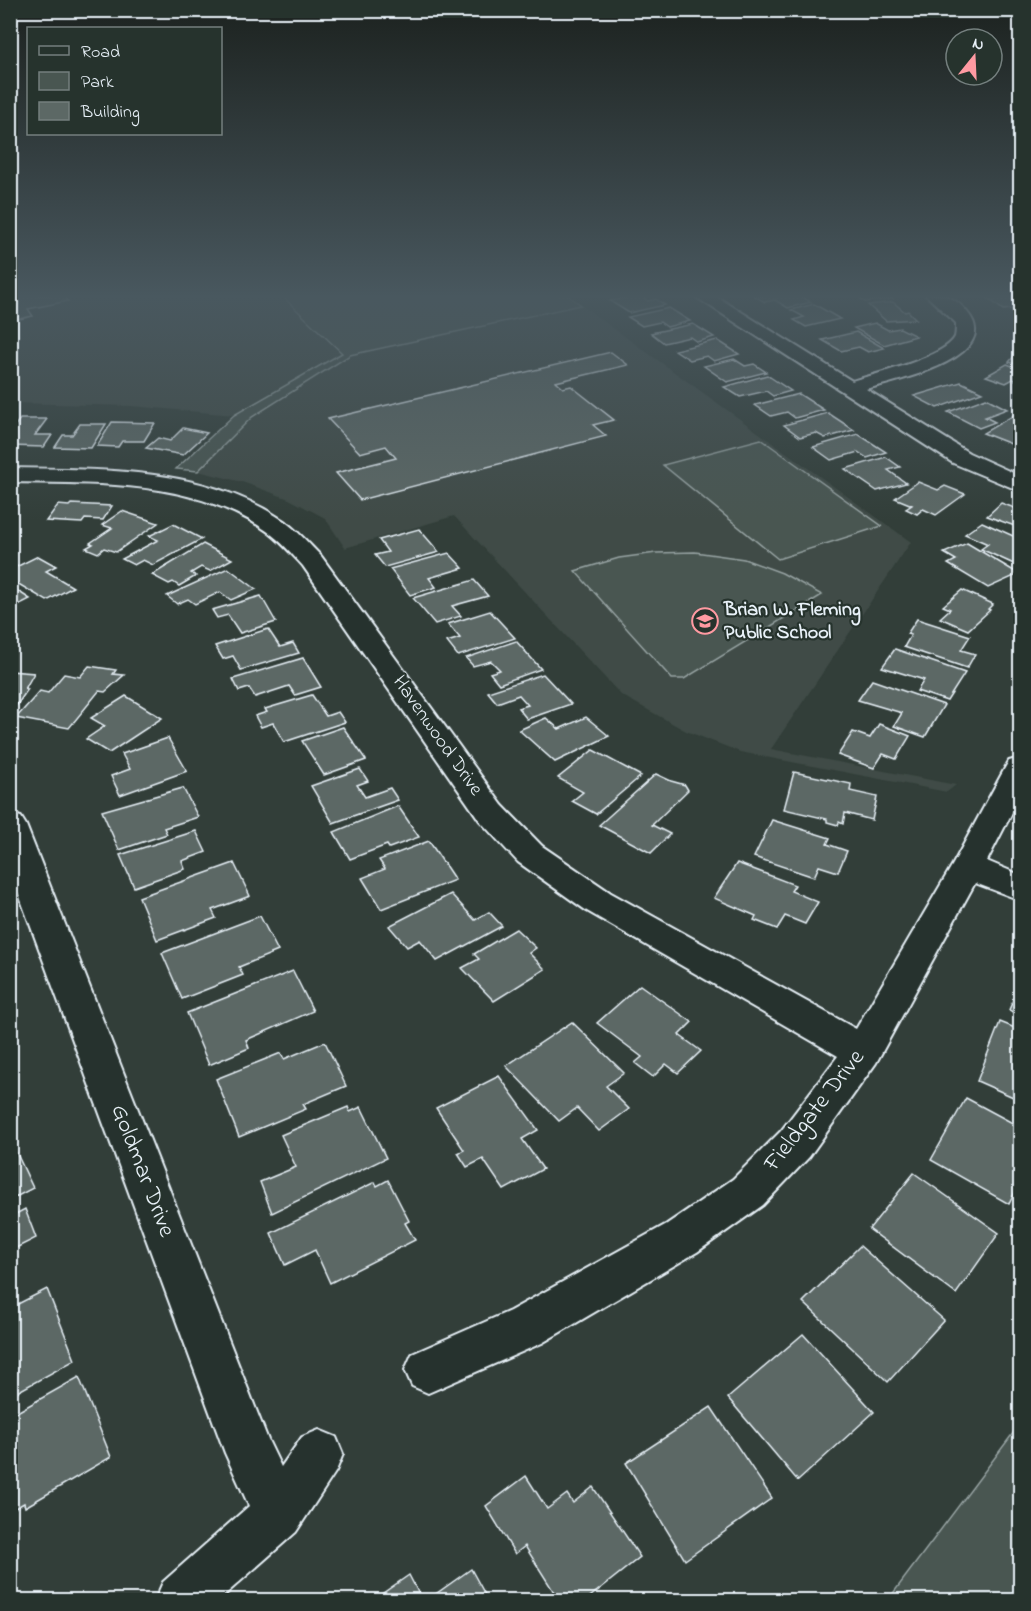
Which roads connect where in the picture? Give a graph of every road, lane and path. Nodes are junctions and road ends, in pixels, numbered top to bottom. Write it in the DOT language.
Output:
graph roads {
  1 [pos="821,370"];
  2 [pos="906,370"];
  3 [pos="849,388"];
  4 [pos="14,480"];
  5 [pos="1020,484"];
  6 [pos="1020,768"];
  7 [pos="10,825"];
  8 [pos="968,867"];
  9 [pos="1020,888"];
  10 [pos="863,1052"];
  11 [pos="428,1370"];
  12 [pos="319,1454"];
  13 [pos="278,1514"];
  14 [pos="181,1600"];
  1 -- 3 [label="street"];
  2 -- 3 [label="street"];
  3 -- 5 [label="street"];
  4 -- 10 [label="street, Havenwood Drive"];
  6 -- 8 [label="street, Fieldgate Drive"];
  7 -- 13 [label="street, Goldmar Drive"];
  8 -- 9 [label="street"];
  8 -- 10 [label="street, Fieldgate Drive"];
  10 -- 11 [label="street, Fieldgate Drive"];
  12 -- 13 [label="street"];
  13 -- 14 [label="street"];
}
